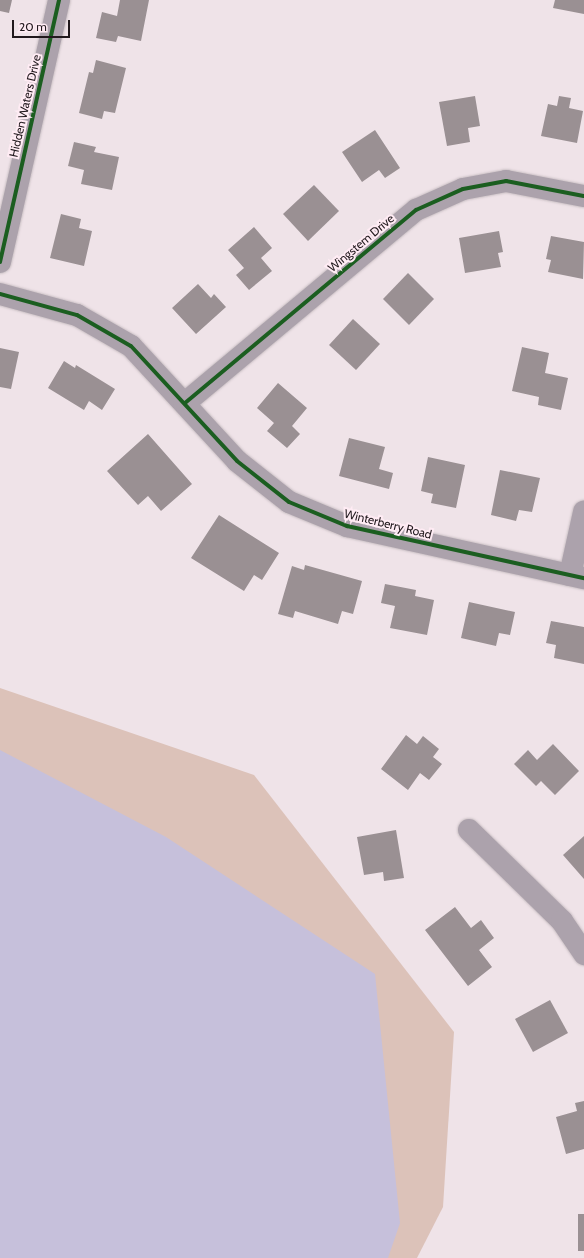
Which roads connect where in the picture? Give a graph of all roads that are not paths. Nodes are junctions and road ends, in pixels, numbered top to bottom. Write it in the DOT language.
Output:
graph roads {
  1 [pos="59,0"];
  2 [pos="584,196"];
  3 [pos="0,262"];
  4 [pos="0,294"];
  5 [pos="185,403"];
  6 [pos="584,512"];
  7 [pos="577,577"];
  8 [pos="470,830"];
  9 [pos="584,954"];
  1 -- 3 [label="street, Hidden Waters Drive"];
  2 -- 5 [label="street, Wingstem Drive"];
  4 -- 5 [label="street, Winterberry Road"];
  5 -- 7 [label="street, Winterberry Road"];
  6 -- 7 [label="street"];
  8 -- 9 [label="street"];
}
